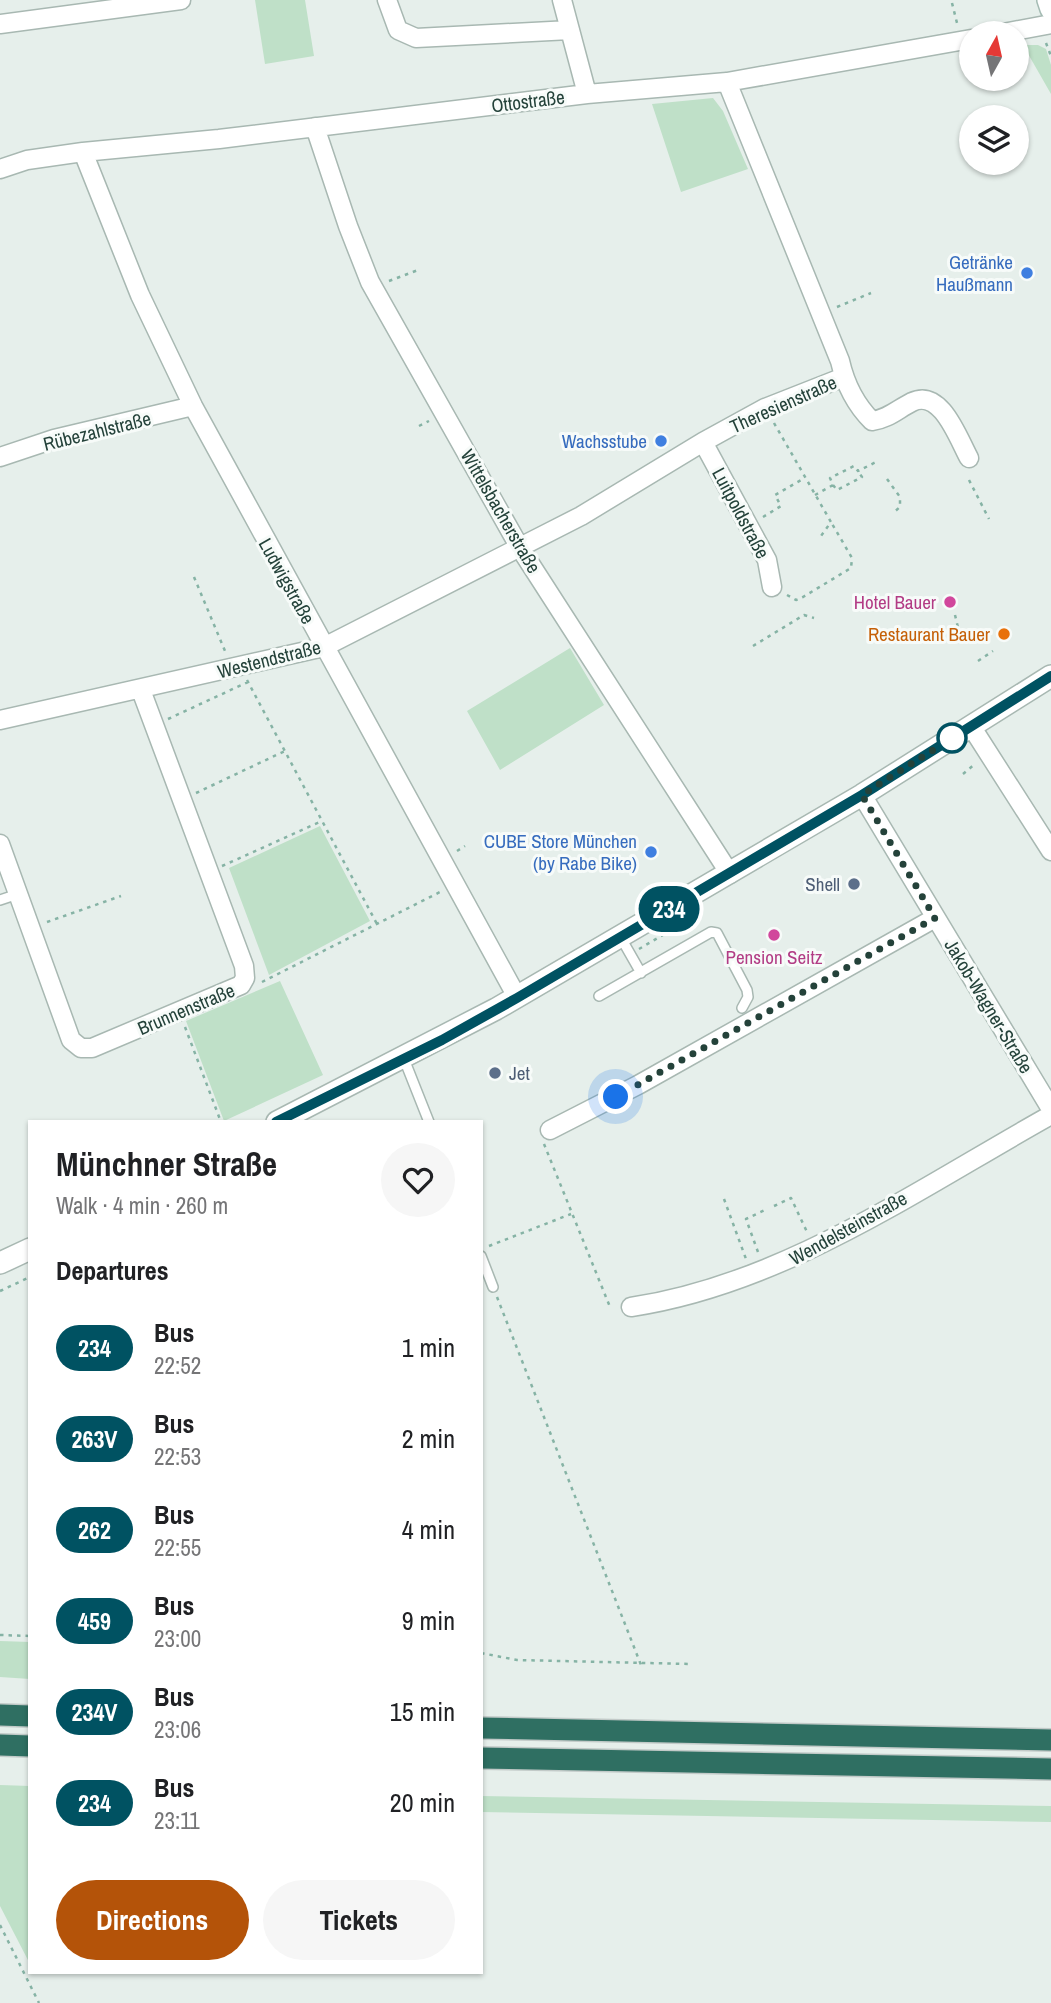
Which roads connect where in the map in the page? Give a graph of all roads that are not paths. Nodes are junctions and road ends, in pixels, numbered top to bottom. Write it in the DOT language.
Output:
graph roads {
  1 [pos="181,0"];
  2 [pos="387,0"];
  3 [pos="562,0"];
  4 [pos="1048,0"];
  5 [pos="1051,9"];
  6 [pos="0,24"];
  7 [pos="1051,24"];
  8 [pos="1029,28"];
  9 [pos="570,30"];
  10 [pos="959,41"];
  11 [pos="727,82"];
  12 [pos="587,94"];
  13 [pos="315,127"];
  14 [pos="83,152"];
  15 [pos="0,169"];
  16 [pos="844,377"];
  17 [pos="193,406"];
  18 [pos="703,442"];
  19 [pos="0,457"];
  20 [pos="969,458"];
  21 [pos="520,548"];
  22 [pos="772,587"];
  23 [pos="324,647"];
  24 [pos="1051,676"];
  25 [pos="141,690"];
  26 [pos="0,720"];
  27 [pos="971,726"];
  28 [pos="862,795"];
  29 [pos="0,844"];
  30 [pos="1051,851"];
  31 [pos="730,874"];
  32 [pos="18,894"];
  33 [pos="0,900"];
  34 [pos="935,918"];
  35 [pos="621,937"];
  36 [pos="641,973"];
  37 [pos="599,996"];
  38 [pos="517,998"];
  39 [pos="742,1008"];
  40 [pos="404,1059"];
  41 [pos="1051,1108"];
  42 [pos="1051,1115"];
  43 [pos="280,1120"];
  44 [pos="428,1120"];
  45 [pos="546,1134"];
  46 [pos="28,1250"];
  47 [pos="483,1261"];
  48 [pos="0,1263"];
  49 [pos="493,1287"];
  50 [pos="631,1307"];
  51 [pos="0,1715"];
  52 [pos="28,1716"];
  53 [pos="483,1728"];
  54 [pos="1051,1740"];
  55 [pos="0,1745"];
  56 [pos="28,1746"];
  57 [pos="483,1758"];
  58 [pos="1051,1769"];
  1 -- 6 [label="street"];
  2 -- 9 [label="street"];
  3 -- 9 [label="street"];
  4 -- 5 [label="street"];
  7 -- 8 [label="street"];
  9 -- 12 [label="street"];
  10 -- 11 [label="street, Ottostraße"];
  11 -- 12 [label="street, Ottostraße"];
  11 -- 16 [label="street, Theresienstraße"];
  12 -- 13 [label="street, Ottostraße"];
  13 -- 14 [label="street, Ottostraße"];
  13 -- 21 [label="street, Wittelsbacherstraße"];
  14 -- 15 [label="street, Ottostraße"];
  14 -- 17 [label="street, Ludwigstraße"];
  16 -- 18 [label="street, Theresienstraße"];
  16 -- 20 [label="street"];
  17 -- 19 [label="street, Rübezahlstraße"];
  17 -- 23 [label="street, Ludwigstraße"];
  18 -- 21 [label="street, Theresienstraße"];
  18 -- 22 [label="street, Luitpoldstraße"];
  21 -- 23 [label="street, Westendstraße"];
  21 -- 31 [label="street, Wittelsbacherstraße"];
  23 -- 25 [label="street, Westendstraße"];
  23 -- 38 [label="street, Ludwigstraße"];
  24 -- 27 [label="street"];
  25 -- 26 [label="street, Westendstraße"];
  25 -- 32 [label="street, Brunnenstraße"];
  27 -- 28 [label="street"];
  27 -- 30 [label="street"];
  28 -- 31 [label="street"];
  28 -- 34 [label="street, Jakob-Wagner-Straße"];
  29 -- 32 [label="street, Brunnenstraße"];
  31 -- 35 [label="street"];
  32 -- 33 [label="lane"];
  34 -- 41 [label="street, Jakob-Wagner-Straße"];
  34 -- 45 [label="street"];
  35 -- 36 [label="lane"];
  35 -- 38 [label="street"];
  36 -- 37 [label="lane"];
  36 -- 39 [label="lane"];
  38 -- 40 [label="street"];
  40 -- 43 [label="street"];
  40 -- 44 [label="lane"];
  42 -- 50 [label="street, Wendelsteinstraße"];
  46 -- 48 [label="street"];
  47 -- 49 [label="lane"];
  51 -- 52 [label="highway"];
  53 -- 54 [label="highway"];
  55 -- 56 [label="highway"];
  57 -- 58 [label="highway"];
}
